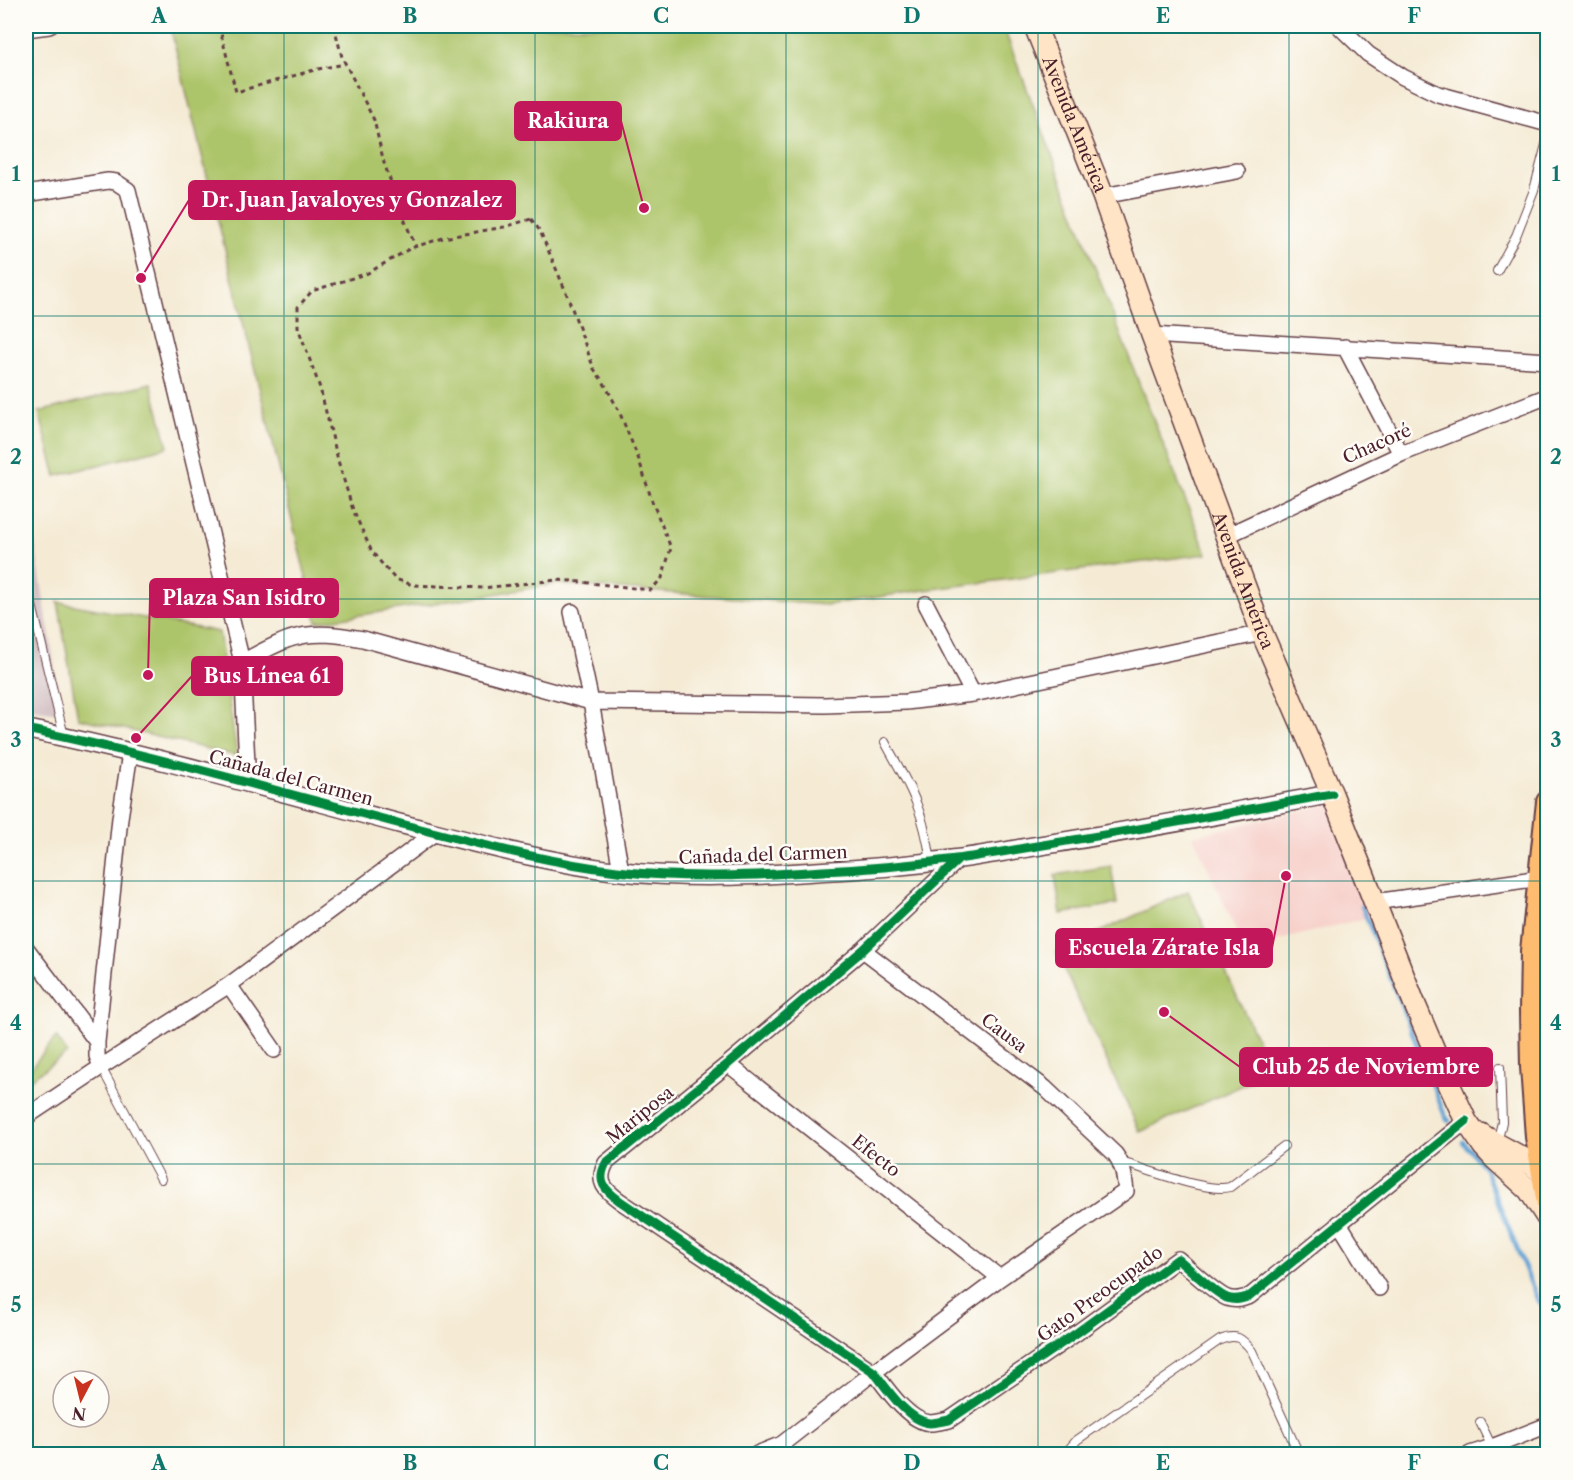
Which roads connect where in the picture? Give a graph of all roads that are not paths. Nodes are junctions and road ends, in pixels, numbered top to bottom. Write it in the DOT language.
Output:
graph roads {
  1 [pos="49,26"];
  2 [pos="1035,26"];
  3 [pos="1339,26"];
  4 [pos="26,29"];
  5 [pos="1548,124"];
  6 [pos="1548,138"];
  7 [pos="1237,171"];
  8 [pos="26,194"];
  9 [pos="1103,196"];
  10 [pos="1497,271"];
  11 [pos="1152,335"];
  12 [pos="1346,347"];
  13 [pos="1548,360"];
  14 [pos="1548,396"];
  15 [pos="1401,453"];
  16 [pos="1226,536"];
  17 [pos="26,585"];
  18 [pos="926,604"];
  19 [pos="572,612"];
  20 [pos="1262,633"];
  21 [pos="242,662"];
  22 [pos="973,694"];
  23 [pos="591,702"];
  24 [pos="26,729"];
  25 [pos="64,737"];
  26 [pos="885,742"];
  27 [pos="130,753"];
  28 [pos="248,784"];
  29 [pos="1332,794"];
  30 [pos="1548,802"];
  31 [pos="436,832"];
  32 [pos="959,859"];
  33 [pos="932,862"];
  34 [pos="621,871"];
  35 [pos="1540,879"];
  36 [pos="1375,902"];
  37 [pos="26,948"];
  38 [pos="863,950"];
  39 [pos="229,985"];
  40 [pos="97,1042"];
  41 [pos="274,1050"];
  42 [pos="728,1064"];
  43 [pos="100,1066"];
  44 [pos="1500,1067"];
  45 [pos="26,1117"];
  46 [pos="1468,1124"];
  47 [pos="1497,1145"];
  48 [pos="1284,1146"];
  49 [pos="1118,1158"];
  50 [pos="1543,1175"];
  51 [pos="161,1179"];
  52 [pos="1548,1204"];
  53 [pos="1548,1219"];
  54 [pos="1339,1223"];
  55 [pos="1000,1278"];
  56 [pos="1379,1288"];
  57 [pos="874,1372"];
  58 [pos="1480,1422"];
  59 [pos="1548,1425"];
  60 [pos="1492,1448"];
  61 [pos="783,1449"];
  62 [pos="757,1455"];
  63 [pos="1066,1455"];
  64 [pos="1299,1455"];
  65 [pos="1470,1455"];
  1 -- 4 [label="street"];
  2 -- 9 [label="main road, Avenida América"];
  3 -- 5 [label="street"];
  6 -- 10 [label="lane"];
  7 -- 9 [label="street"];
  8 -- 21 [label="street"];
  9 -- 11 [label="main road, Avenida América"];
  11 -- 12 [label="street"];
  11 -- 16 [label="main road, Avenida América"];
  12 -- 13 [label="street"];
  12 -- 15 [label="street"];
  14 -- 15 [label="street, Chacoré"];
  15 -- 16 [label="street, Chacoré"];
  16 -- 20 [label="main road, Avenida América"];
  17 -- 25 [label="lane"];
  18 -- 22 [label="street"];
  19 -- 23 [label="street"];
  20 -- 22 [label="street"];
  20 -- 29 [label="main road, Avenida América"];
  21 -- 23 [label="street"];
  21 -- 28 [label="street"];
  22 -- 23 [label="street"];
  23 -- 34 [label="street"];
  24 -- 25 [label="street, Cañada del Carmen"];
  25 -- 27 [label="street, Cañada del Carmen"];
  26 -- 33 [label="lane"];
  27 -- 28 [label="street, Cañada del Carmen"];
  27 -- 40 [label="street"];
  28 -- 31 [label="street, Cañada del Carmen"];
  29 -- 32 [label="street, Cañada del Carmen"];
  29 -- 36 [label="main road, Avenida América"];
  30 -- 35 [label="main road"];
  31 -- 34 [label="street, Cañada del Carmen"];
  31 -- 39 [label="street"];
  32 -- 33 [label="street, Cañada del Carmen"];
  32 -- 38 [label="street, Mariposa"];
  33 -- 34 [label="street, Cañada del Carmen"];
  35 -- 36 [label="street"];
  35 -- 50 [label="main road"];
  36 -- 46 [label="main road, Avenida América"];
  37 -- 40 [label="street"];
  38 -- 42 [label="street, Mariposa"];
  38 -- 49 [label="street, Causa"];
  39 -- 41 [label="street"];
  39 -- 43 [label="street"];
  40 -- 43 [label="street"];
  42 -- 55 [label="street, Efecto"];
  42 -- 57 [label="street, Mariposa"];
  43 -- 45 [label="street"];
  43 -- 51 [label="lane"];
  44 -- 47 [label="lane"];
  46 -- 47 [label="main road"];
  46 -- 53 [label="main road, Avenida América"];
  46 -- 54 [label="street, Gato Preocupado"];
  47 -- 50 [label="main road"];
  48 -- 49 [label="lane"];
  49 -- 55 [label="street"];
  50 -- 52 [label="main road"];
  54 -- 56 [label="street"];
  54 -- 57 [label="street, Gato Preocupado"];
  55 -- 57 [label="street"];
  57 -- 61 [label="street"];
  58 -- 60 [label="lane"];
  59 -- 60 [label="street"];
  60 -- 65 [label="street"];
  61 -- 62 [label="street"];
  63 -- 64 [label="lane"];
}
